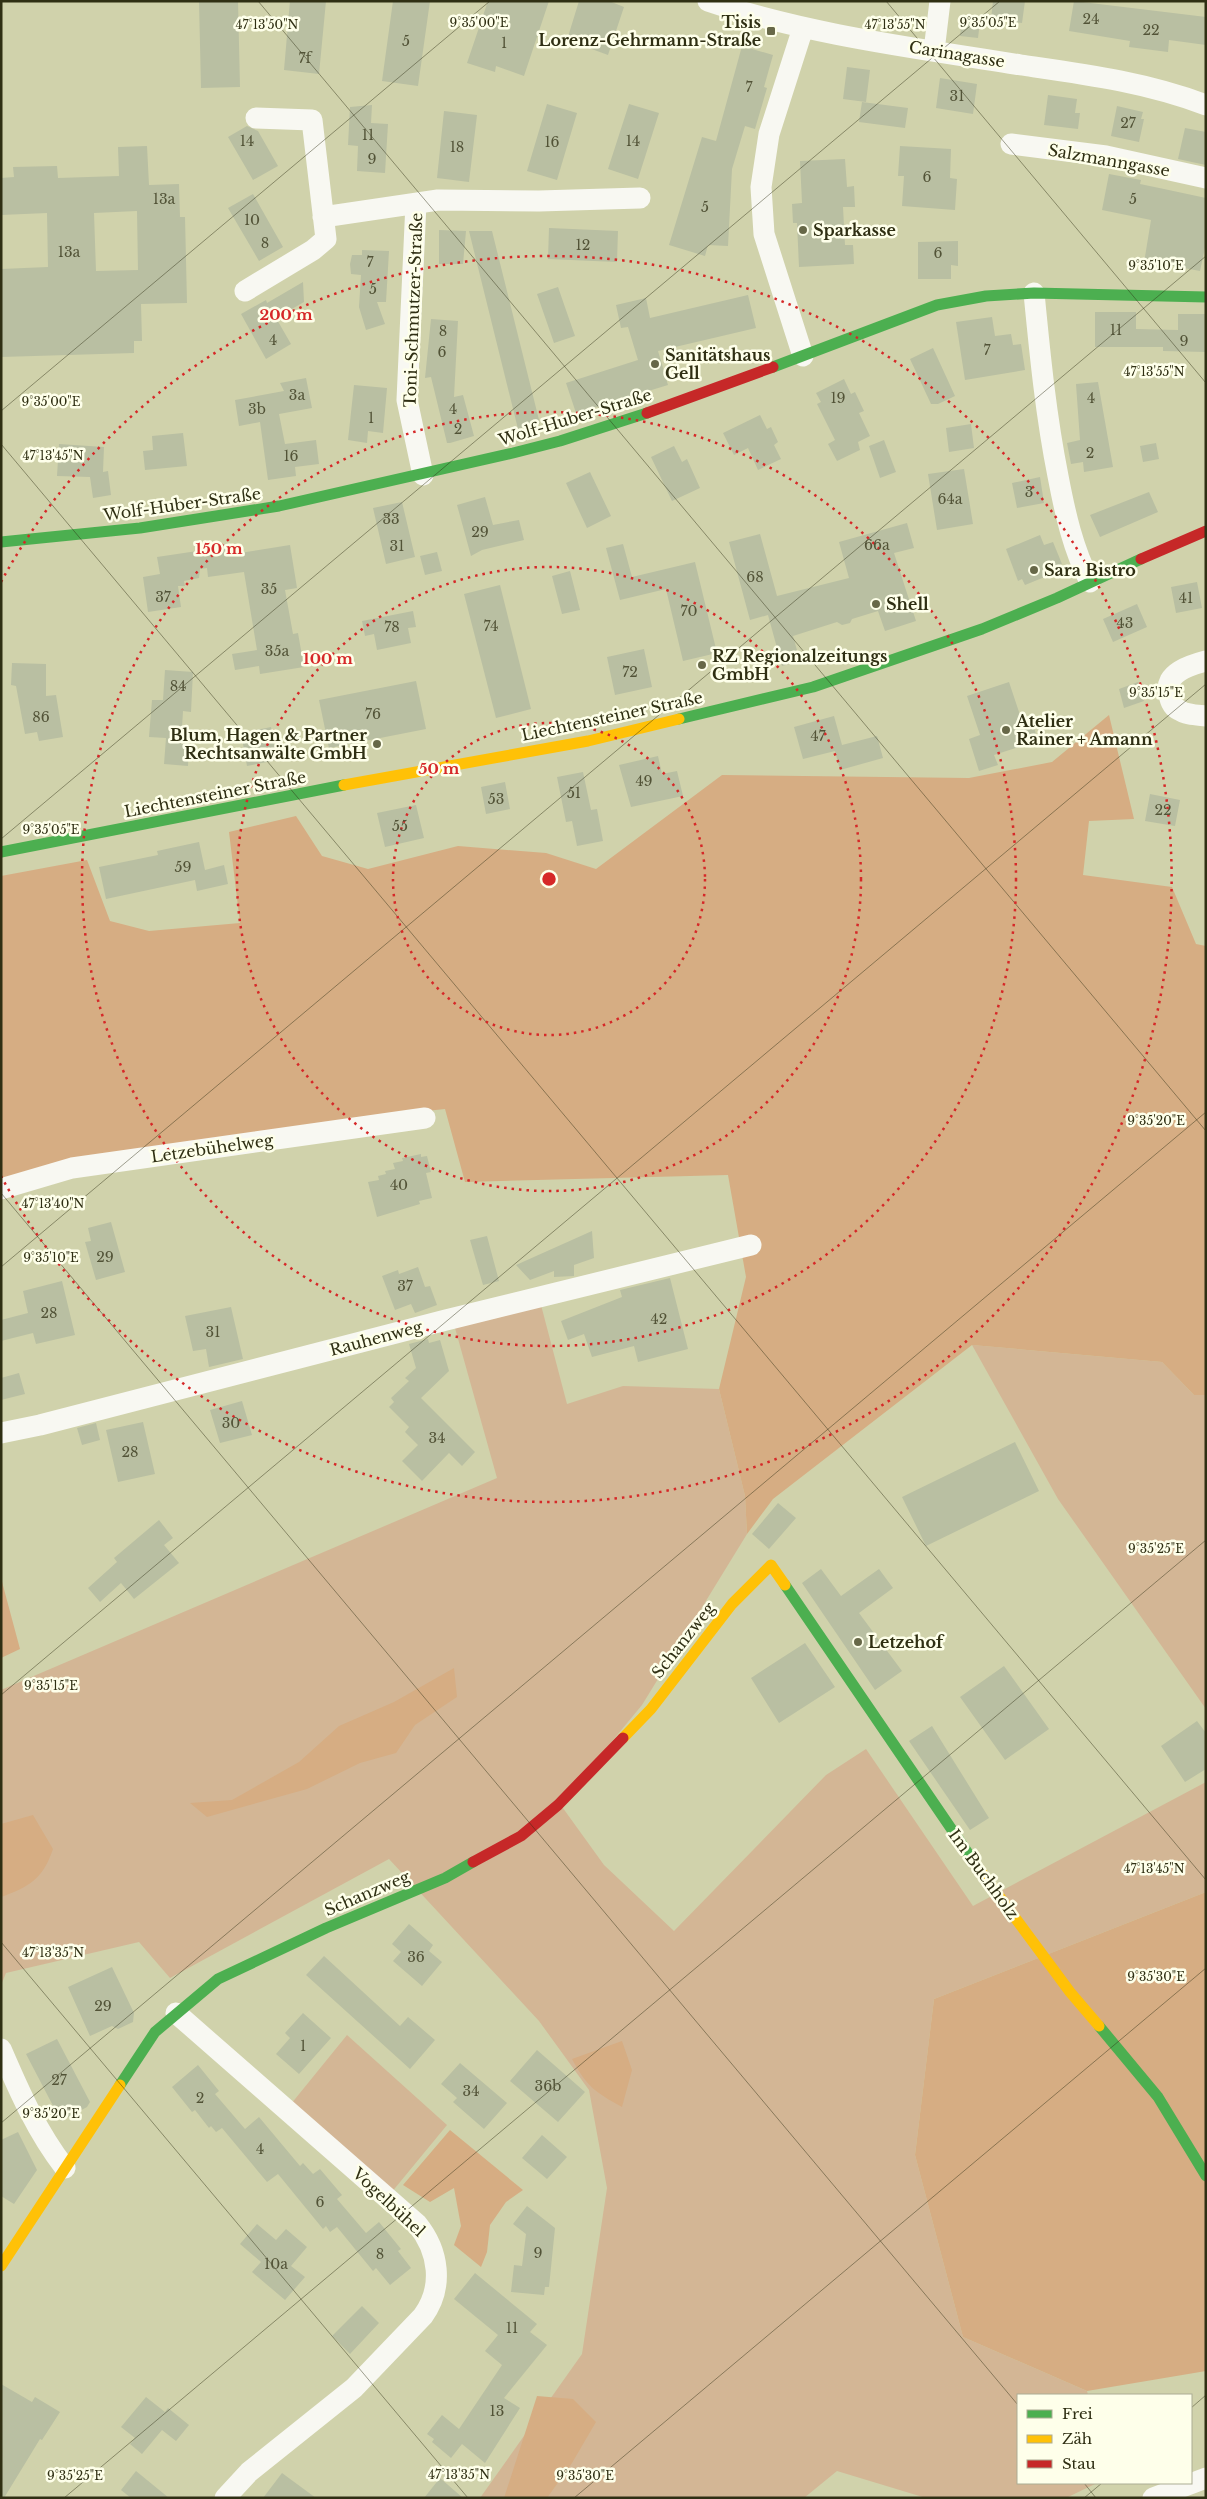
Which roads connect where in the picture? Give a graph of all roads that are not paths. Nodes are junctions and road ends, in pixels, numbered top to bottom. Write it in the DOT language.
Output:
graph roads {
  1 [pos="708,1"];
  2 [pos="940,1"];
  3 [pos="803,28"];
  4 [pos="934,51"];
  5 [pos="1206,105"];
  6 [pos="256,118"];
  7 [pos="1011,144"];
  8 [pos="1206,178"];
  9 [pos="640,198"];
  10 [pos="416,203"];
  11 [pos="323,217"];
  12 [pos="245,291"];
  13 [pos="1034,293"];
  14 [pos="1206,297"];
  15 [pos="803,356"];
  16 [pos="423,475"];
  17 [pos="1206,531"];
  18 [pos="1,542"];
  19 [pos="1090,582"];
  20 [pos="1206,660"];
  21 [pos="1206,716"];
  22 [pos="1,852"];
  23 [pos="425,1118"];
  24 [pos="1,1188"];
  25 [pos="752,1245"];
  26 [pos="1,1433"];
  27 [pos="771,1565"];
  28 [pos="176,2013"];
  29 [pos="1,2050"];
  30 [pos="65,2168"];
  31 [pos="1206,2176"];
  32 [pos="1,2266"];
  33 [pos="1206,2478"];
  34 [pos="1192,2483"];
  35 [pos="1190,2484"];
  36 [pos="225,2498"];
  37 [pos="1153,2498"];
  1 -- 3 [label="street, Carinagasse"];
  2 -- 4 [label="street"];
  3 -- 4 [label="street, Carinagasse"];
  3 -- 15 [label="street"];
  4 -- 5 [label="street, Carinagasse"];
  6 -- 11 [label="street"];
  7 -- 8 [label="street, Salzmanngasse"];
  9 -- 10 [label="street, Toni-Schmutzer-Straße"];
  10 -- 11 [label="street, Toni-Schmutzer-Straße"];
  10 -- 16 [label="street, Toni-Schmutzer-Straße"];
  11 -- 12 [label="street"];
  13 -- 14 [label="street, Wolf-Huber-Straße"];
  13 -- 15 [label="street, Wolf-Huber-Straße"];
  13 -- 19 [label="street"];
  15 -- 16 [label="street, Wolf-Huber-Straße"];
  16 -- 18 [label="street, Wolf-Huber-Straße"];
  17 -- 19 [label="street, Liechtensteiner Straße"];
  19 -- 22 [label="street, Liechtensteiner Straße"];
  20 -- 21 [label="street"];
  23 -- 24 [label="street, Letzebühelweg"];
  25 -- 26 [label="street, Rauhenweg"];
  27 -- 28 [label="street, Schanzweg"];
  27 -- 31 [label="street, Im Buchholz"];
  28 -- 30 [label="street, Schanzweg"];
  28 -- 36 [label="street, Vogelbühel"];
  29 -- 30 [label="street"];
  30 -- 32 [label="street, Schanzweg"];
  33 -- 34 [label="street"];
  35 -- 37 [label="street"];
}
